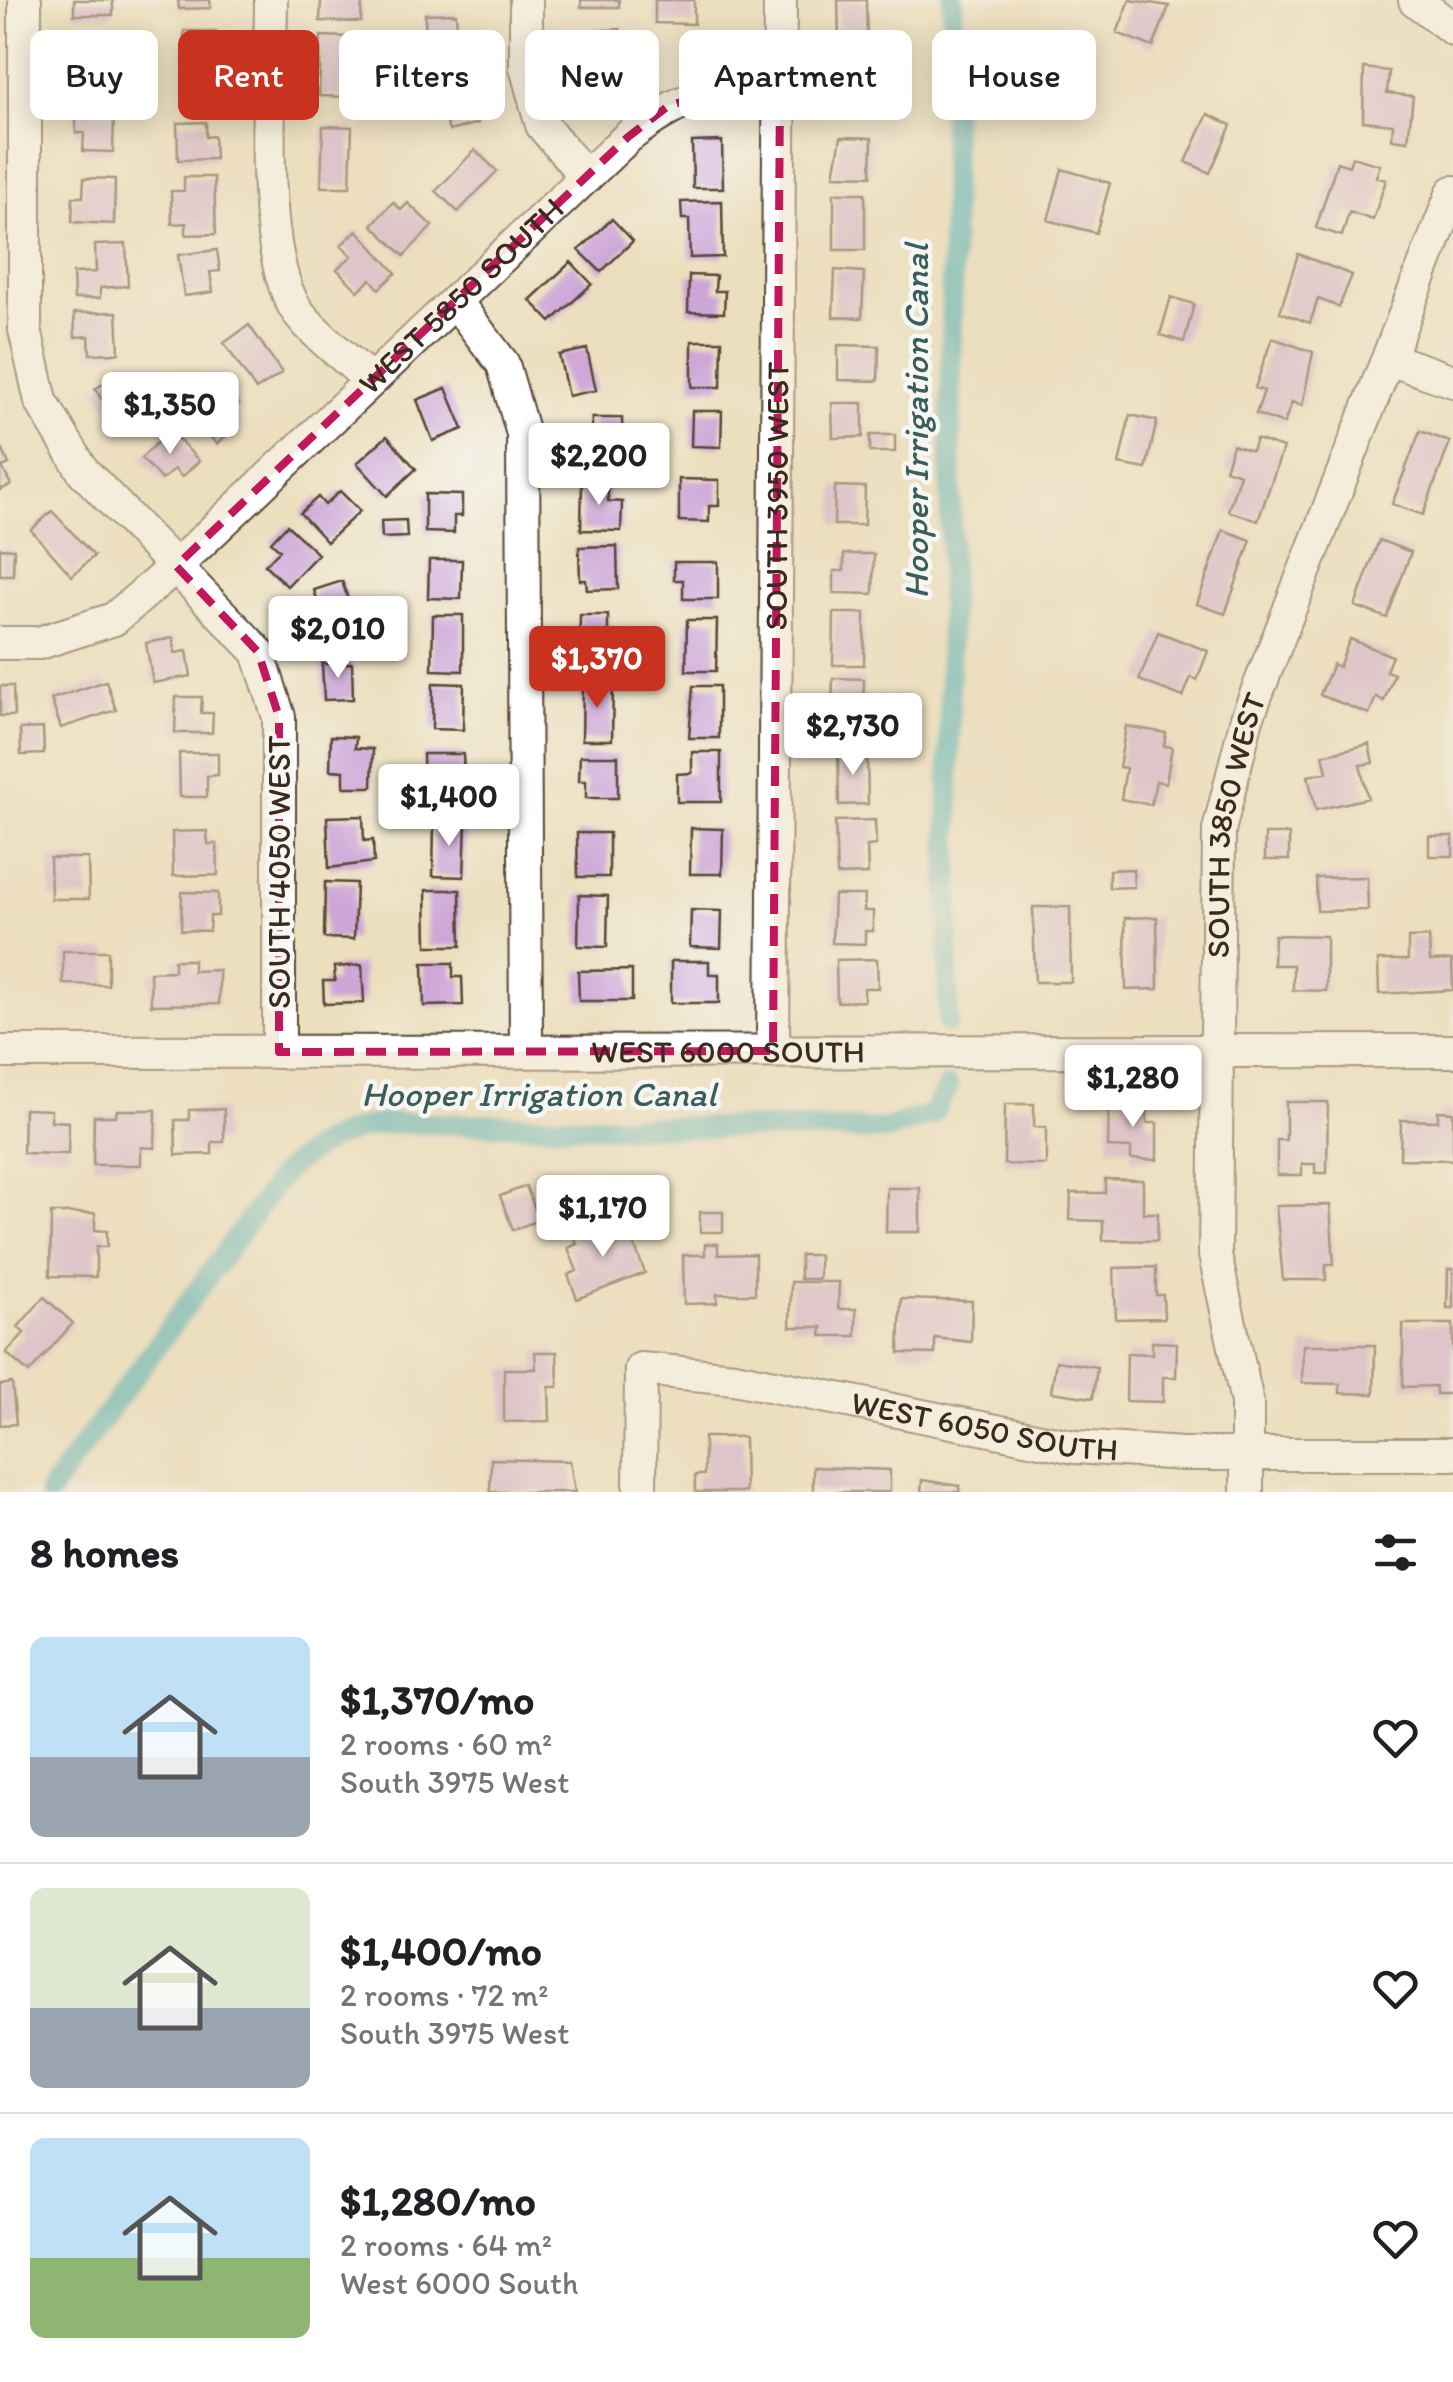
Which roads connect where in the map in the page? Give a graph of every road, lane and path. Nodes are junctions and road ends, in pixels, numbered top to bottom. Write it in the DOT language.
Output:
graph roads {
  1 [pos="24,0"];
  2 [pos="271,0"];
  3 [pos="526,0"];
  4 [pos="780,0"];
  5 [pos="1415,0"];
  6 [pos="1453,29"];
  7 [pos="780,30"];
  8 [pos="679,103"];
  9 [pos="780,120"];
  10 [pos="586,176"];
  11 [pos="1453,192"];
  12 [pos="455,301"];
  13 [pos="1389,359"];
  14 [pos="370,381"];
  15 [pos="1453,381"];
  16 [pos="176,566"];
  17 [pos="0,643"];
  18 [pos="1453,1050"];
  19 [pos="526,1051"];
  20 [pos="773,1051"];
  21 [pos="1214,1051"];
  22 [pos="0,1052"];
  23 [pos="279,1052"];
  24 [pos="1247,1454"];
  25 [pos="1453,1454"];
  26 [pos="640,1492"];
  27 [pos="1247,1492"];
  1 -- 16 [label="street, SOUTH 4050 WEST"];
  2 -- 14 [label="street"];
  3 -- 10 [label="street"];
  4 -- 7 [label="street, SOUTH 3950 WEST"];
  5 -- 6 [label="street"];
  8 -- 10 [label="street, WEST 5850 SOUTH"];
  9 -- 20 [label="street, SOUTH 3950 WEST"];
  10 -- 12 [label="street, WEST 5850 SOUTH"];
  11 -- 13 [label="street, SOUTH 3850 WEST"];
  12 -- 14 [label="street, WEST 5850 SOUTH"];
  12 -- 19 [label="street"];
  13 -- 15 [label="street"];
  13 -- 21 [label="street, SOUTH 3850 WEST"];
  14 -- 16 [label="street, WEST 5850 SOUTH"];
  16 -- 17 [label="street, WEST 5850 SOUTH"];
  16 -- 23 [label="street, SOUTH 4050 WEST"];
  18 -- 21 [label="street, WEST 6000 SOUTH"];
  19 -- 20 [label="street, WEST 6000 SOUTH"];
  19 -- 23 [label="street, WEST 6000 SOUTH"];
  20 -- 21 [label="street, WEST 6000 SOUTH"];
  21 -- 24 [label="street, SOUTH 3850 WEST"];
  22 -- 23 [label="street, WEST 6000 SOUTH"];
  24 -- 25 [label="street, WEST 6050 SOUTH"];
  24 -- 26 [label="street, WEST 6050 SOUTH"];
  24 -- 27 [label="street, SOUTH 3850 WEST"];
}
